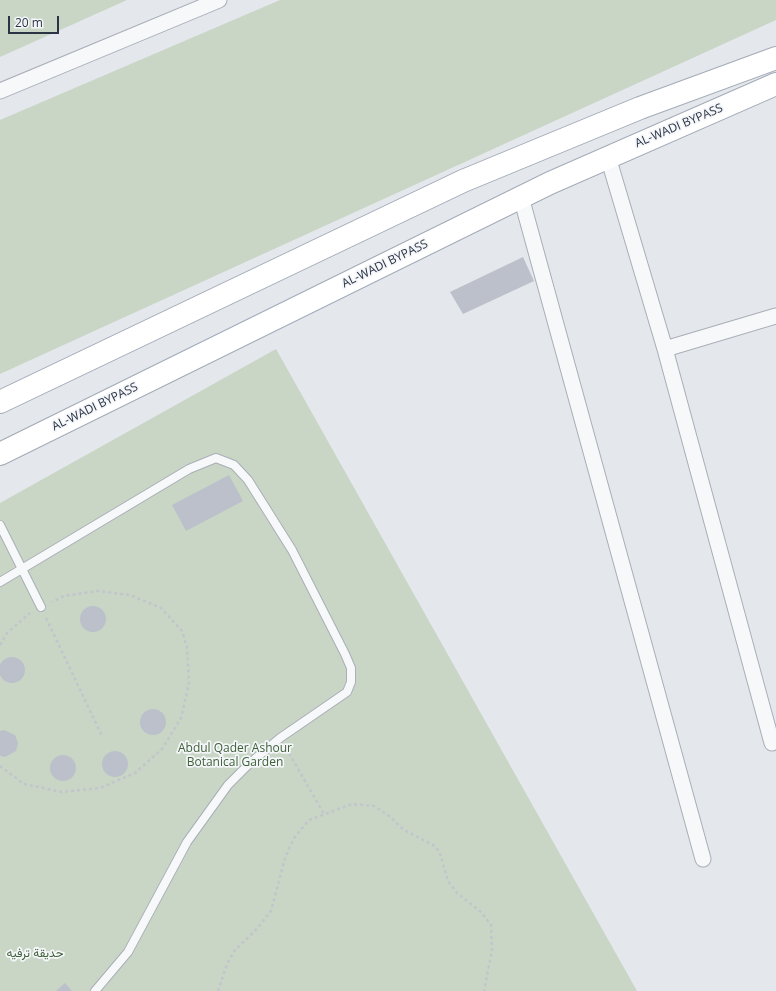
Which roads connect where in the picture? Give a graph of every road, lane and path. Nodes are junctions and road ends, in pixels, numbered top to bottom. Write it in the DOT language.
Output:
graph roads {
  1 [pos="219,0"];
  2 [pos="776,58"];
  3 [pos="776,84"];
  4 [pos="0,91"];
  5 [pos="608,157"];
  6 [pos="521,197"];
  7 [pos="776,316"];
  8 [pos="665,349"];
  9 [pos="0,402"];
  10 [pos="0,454"];
  11 [pos="0,525"];
  12 [pos="22,569"];
  13 [pos="0,582"];
  14 [pos="41,607"];
  15 [pos="0,645"];
  16 [pos="102,736"];
  17 [pos="280,738"];
  18 [pos="772,743"];
  19 [pos="0,766"];
  20 [pos="324,814"];
  21 [pos="703,859"];
  22 [pos="95,991"];
  23 [pos="218,991"];
  24 [pos="484,991"];
  1 -- 4 [label="street"];
  2 -- 9 [label="main road"];
  3 -- 5 [label="main road, AL-WADI BYPASS"];
  5 -- 6 [label="main road, AL-WADI BYPASS"];
  5 -- 8 [label="street"];
  6 -- 10 [label="main road, AL-WADI BYPASS"];
  6 -- 21 [label="street"];
  7 -- 8 [label="street"];
  8 -- 18 [label="street"];
  11 -- 12 [label="lane"];
  12 -- 13 [label="lane"];
  12 -- 14 [label="lane"];
  12 -- 17 [label="lane"];
  14 -- 15 [label="path"];
  14 -- 16 [label="path"];
  14 -- 19 [label="path"];
  17 -- 20 [label="path"];
  17 -- 22 [label="lane"];
  20 -- 23 [label="path"];
  20 -- 24 [label="path"];
}
